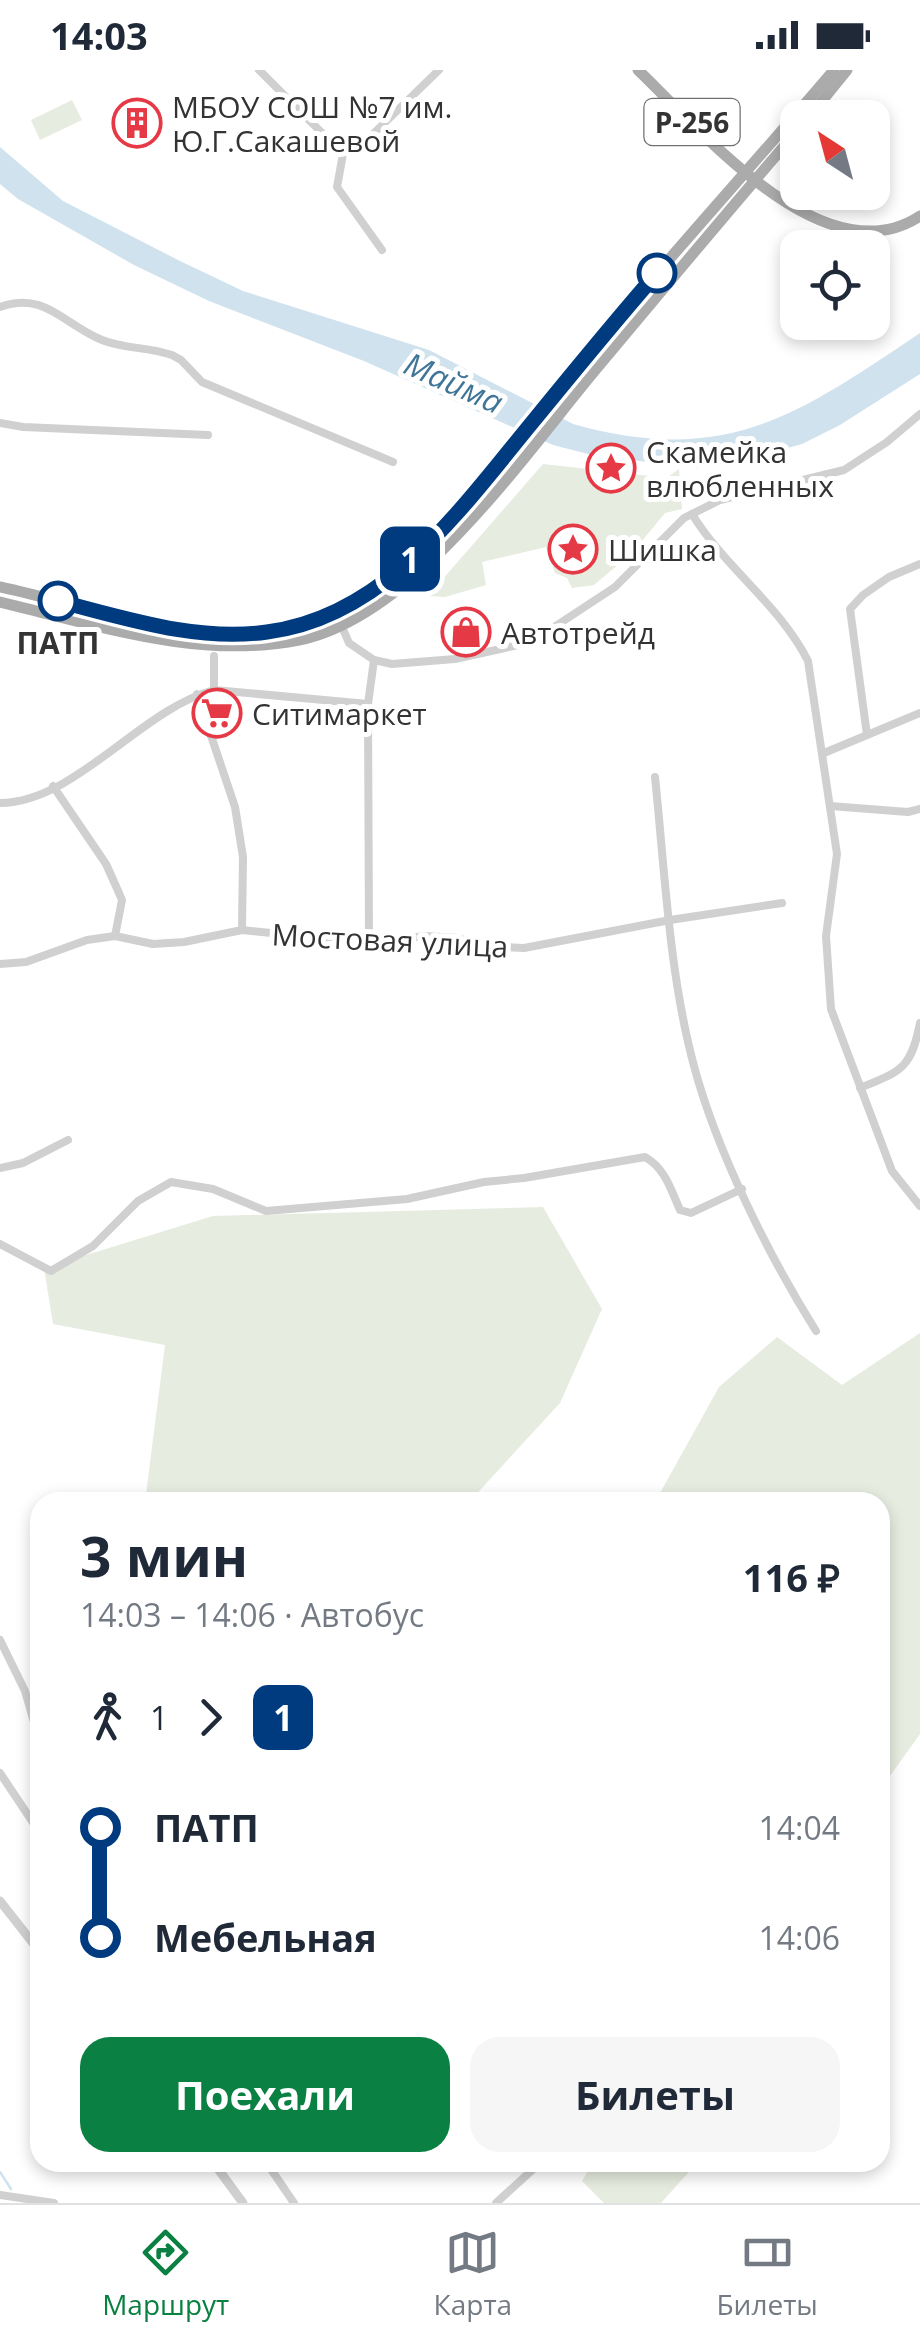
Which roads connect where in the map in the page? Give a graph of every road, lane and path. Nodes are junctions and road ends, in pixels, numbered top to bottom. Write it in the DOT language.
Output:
graph roads {
  1 [pos="259,70"];
  2 [pos="438,70"];
  3 [pos="638,70"];
  4 [pos="648,70"];
  5 [pos="834,70"];
  6 [pos="848,70"];
  7 [pos="823,100"];
  8 [pos="370,136"];
  9 [pos="780,148"];
  10 [pos="754,174"];
  11 [pos="920,208"];
  12 [pos="920,216"];
  13 [pos="382,250"];
  14 [pos="0,306"];
  15 [pos="920,414"];
  16 [pos="0,423"];
  17 [pos="208,435"];
  18 [pos="393,462"];
  19 [pos="692,514"];
  20 [pos="920,564"];
  21 [pos="0,587"];
  22 [pos="0,602"];
  23 [pos="336,614"];
  24 [pos="341,627"];
  25 [pos="214,656"];
  26 [pos="374,660"];
  27 [pos="214,690"];
  28 [pos="197,694"];
  29 [pos="368,704"];
  30 [pos="920,713"];
  31 [pos="867,736"];
  32 [pos="824,753"];
  33 [pos="655,777"];
  34 [pos="53,786"];
  35 [pos="0,803"];
  36 [pos="830,806"];
  37 [pos="920,810"];
  38 [pos="782,902"];
  39 [pos="670,920"];
  40 [pos="242,930"];
  41 [pos="115,936"];
  42 [pos="370,943"];
  43 [pos="0,964"];
  44 [pos="920,1022"];
  45 [pos="860,1088"];
  46 [pos="68,1140"];
  47 [pos="0,1168"];
  48 [pos="742,1189"];
  49 [pos="920,1206"];
  50 [pos="0,1244"];
  51 [pos="816,1331"];
  52 [pos="0,1640"];
  53 [pos="30,1708"];
  54 [pos="0,1772"];
  55 [pos="30,1817"];
  56 [pos="0,1902"];
  57 [pos="30,1940"];
  58 [pos="220,2172"];
  59 [pos="273,2172"];
  60 [pos="530,2172"];
  61 [pos="0,2195"];
  62 [pos="54,2203"];
  63 [pos="243,2203"];
  64 [pos="294,2203"];
  65 [pos="496,2203"];
  1 -- 13 [label="street"];
  2 -- 8 [label="street"];
  3 -- 10 [label="main road, Р-256"];
  4 -- 10 [label="main road, Р-256"];
  5 -- 10 [label="main road"];
  6 -- 7 [label="main road"];
  9 -- 10 [label="main road"];
  10 -- 11 [label="main road, Р-256"];
  10 -- 12 [label="main road, Р-256"];
  10 -- 23 [label="main road"];
  10 -- 24 [label="main road"];
  14 -- 18 [label="street"];
  15 -- 19 [label="street"];
  16 -- 17 [label="street"];
  19 -- 26 [label="street"];
  19 -- 32 [label="street"];
  20 -- 31 [label="street"];
  21 -- 23 [label="main road"];
  22 -- 24 [label="main road"];
  23 -- 24 [label="street"];
  24 -- 26 [label="street"];
  25 -- 27 [label="street"];
  26 -- 29 [label="street"];
  27 -- 28 [label="street"];
  27 -- 29 [label="street"];
  28 -- 34 [label="street"];
  28 -- 40 [label="street"];
  29 -- 42 [label="street"];
  30 -- 31 [label="street"];
  31 -- 32 [label="street"];
  32 -- 36 [label="street"];
  33 -- 39 [label="street"];
  34 -- 35 [label="street"];
  34 -- 41 [label="street"];
  36 -- 37 [label="street"];
  36 -- 45 [label="street"];
  38 -- 39 [label="street, Мостовая улица"];
  39 -- 42 [label="street, Мостовая улица"];
  39 -- 48 [label="street"];
  40 -- 41 [label="street, Мостовая улица"];
  40 -- 42 [label="street, Мостовая улица"];
  41 -- 43 [label="street, Мостовая улица"];
  44 -- 45 [label="street"];
  45 -- 49 [label="street"];
  46 -- 47 [label="street"];
  48 -- 50 [label="street"];
  48 -- 51 [label="street"];
  52 -- 53 [label="street"];
  54 -- 55 [label="street"];
  56 -- 57 [label="street"];
  58 -- 63 [label="street"];
  59 -- 64 [label="street"];
  60 -- 65 [label="street"];
  61 -- 62 [label="street"];
}
